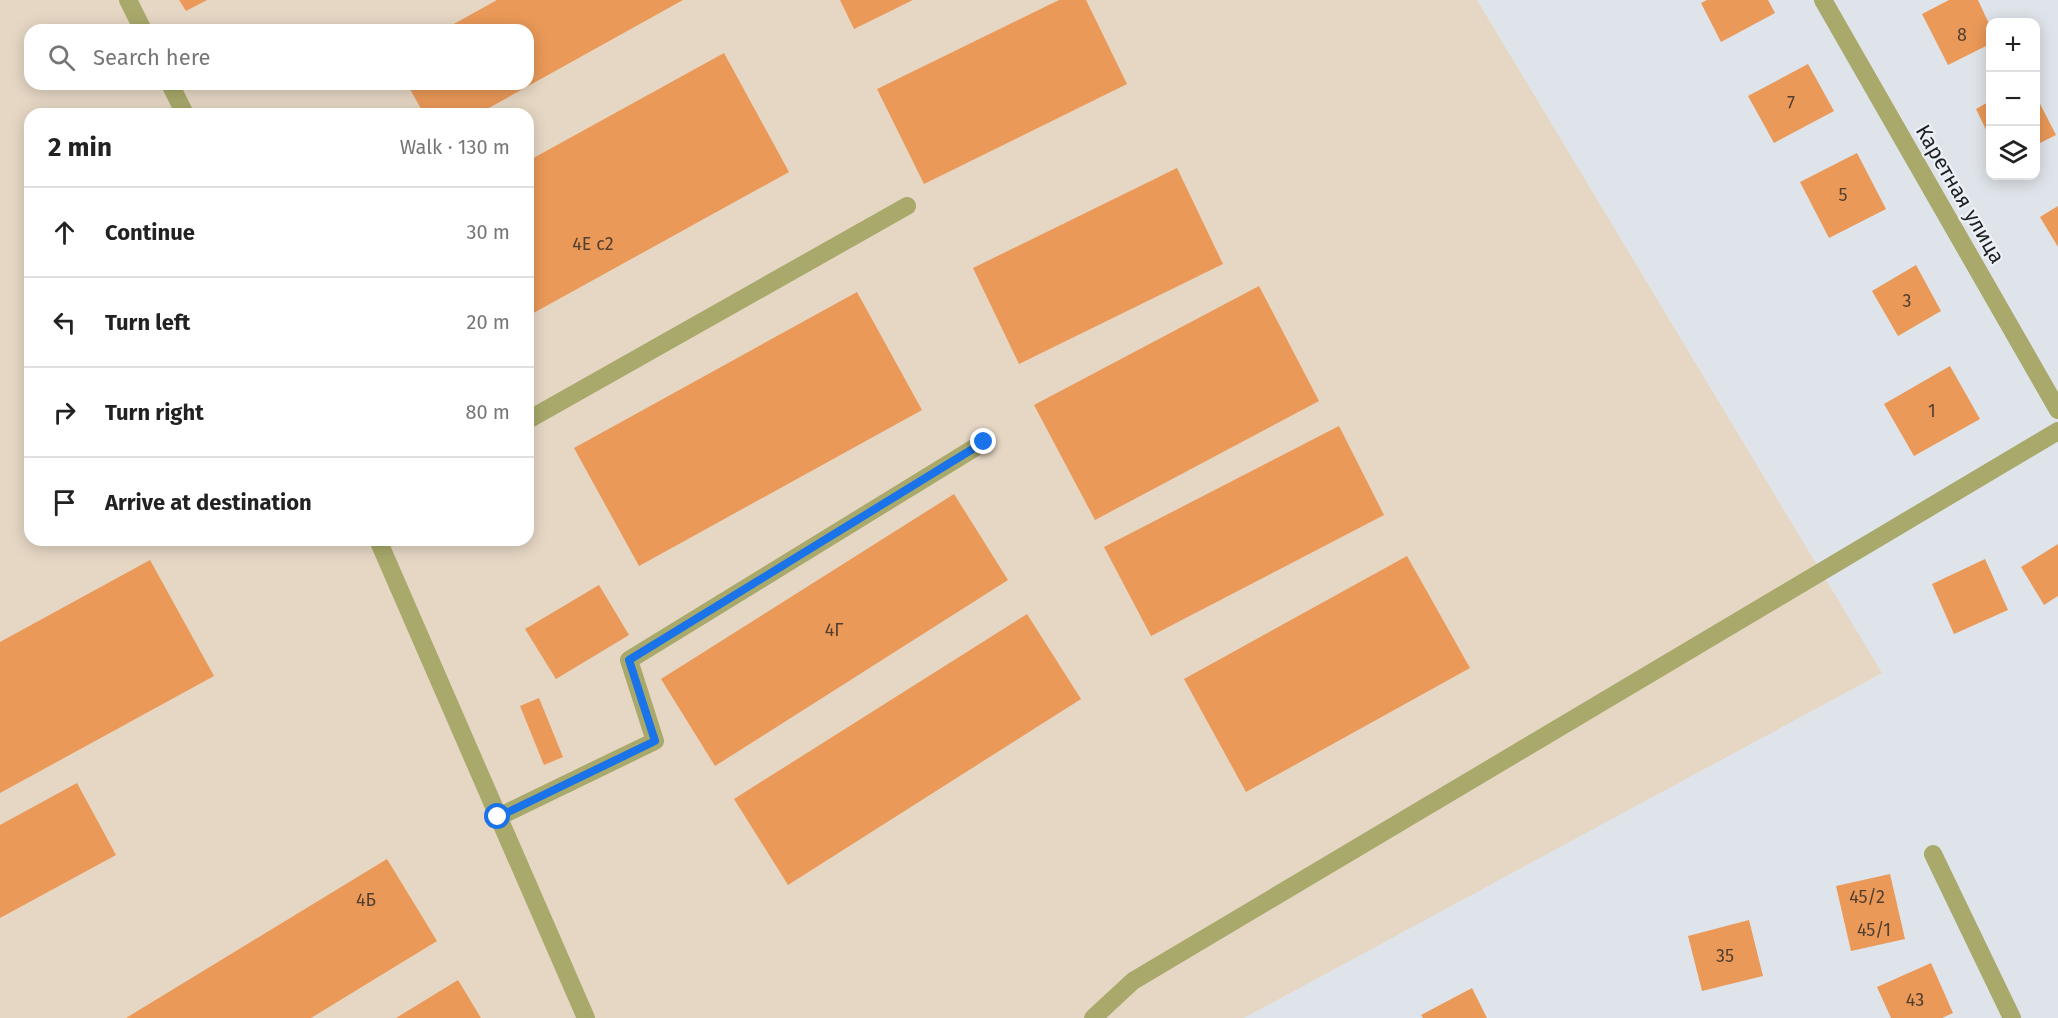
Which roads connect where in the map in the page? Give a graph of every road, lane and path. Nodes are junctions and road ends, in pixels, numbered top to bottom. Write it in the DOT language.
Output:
graph roads {
  1 [pos="128,0"];
  2 [pos="1823,0"];
  3 [pos="140,24"];
  4 [pos="173,90"];
  5 [pos="182,108"];
  6 [pos="907,206"];
  7 [pos="2058,410"];
  8 [pos="534,417"];
  9 [pos="2058,431"];
  10 [pos="984,442"];
  11 [pos="381,546"];
  12 [pos="498,817"];
  13 [pos="1934,854"];
  14 [pos="586,1018"];
  15 [pos="1093,1018"];
  16 [pos="2012,1018"];
  1 -- 3 [label="street"];
  2 -- 7 [label="street, Каретная улица"];
  4 -- 5 [label="street"];
  6 -- 8 [label="street"];
  9 -- 15 [label="street"];
  10 -- 12 [label="street"];
  11 -- 12 [label="street"];
  12 -- 14 [label="street"];
  13 -- 16 [label="street"];
}
